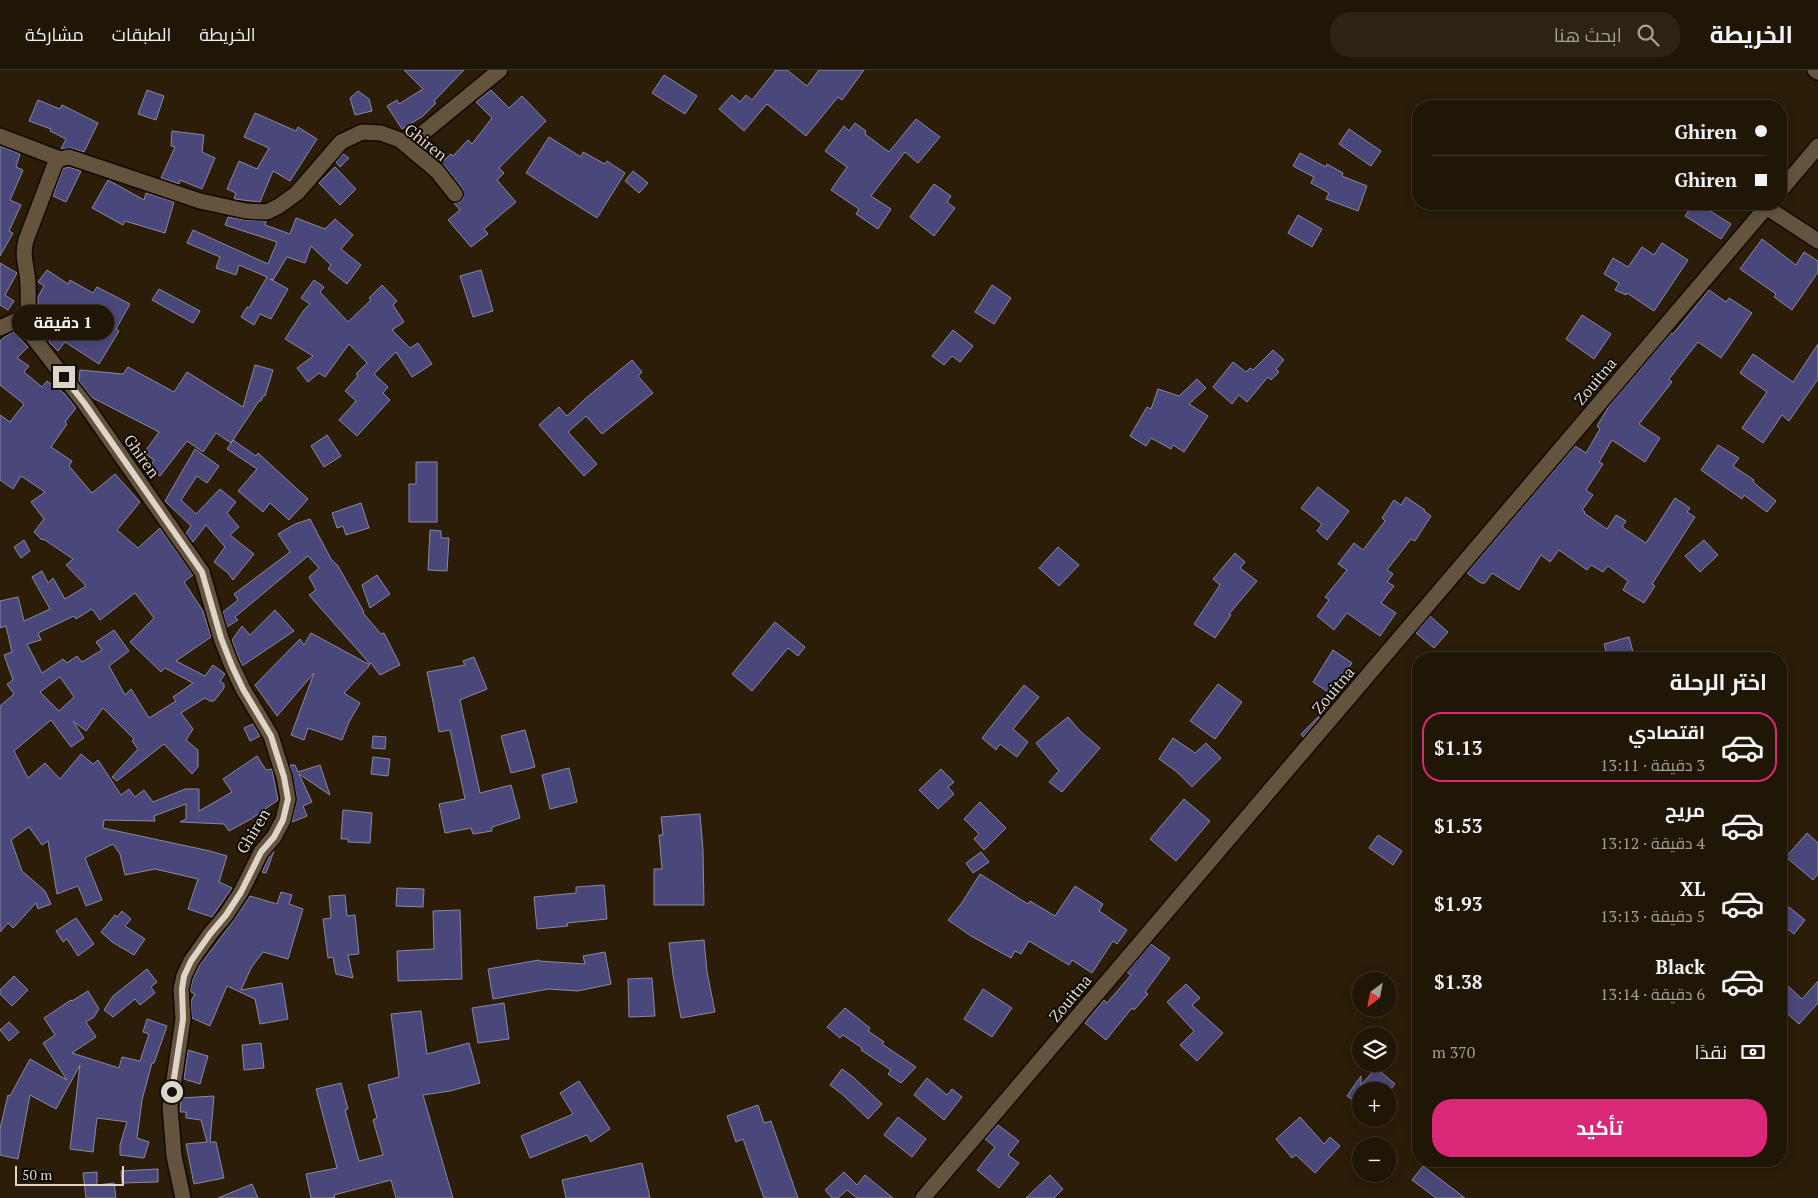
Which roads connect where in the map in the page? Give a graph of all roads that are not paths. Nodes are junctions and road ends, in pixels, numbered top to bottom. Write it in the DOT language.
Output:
graph roads {
  1 [pos="500,70"];
  2 [pos="0,136"];
  3 [pos="407,146"];
  4 [pos="1818,146"];
  5 [pos="60,159"];
  6 [pos="1787,183"];
  7 [pos="455,194"];
  8 [pos="1764,210"];
  9 [pos="1775,210"];
  10 [pos="1818,241"];
  11 [pos="28,315"];
  12 [pos="0,328"];
  13 [pos="183,1198"];
  14 [pos="923,1198"];
  1 -- 3 [label="street"];
  2 -- 5 [label="street"];
  3 -- 5 [label="street, Ghiren"];
  3 -- 7 [label="street, Ghiren"];
  4 -- 6 [label="street"];
  5 -- 11 [label="street, Ghiren"];
  8 -- 14 [label="street, Zouitna"];
  9 -- 10 [label="street"];
  11 -- 12 [label="street"];
  11 -- 13 [label="street, Ghiren"];
}
